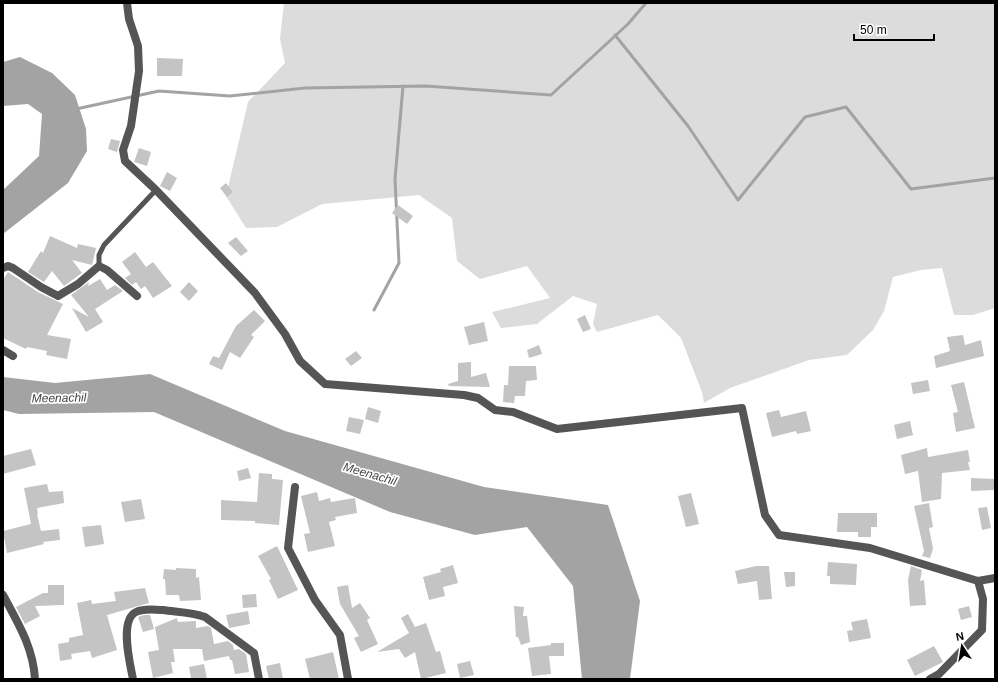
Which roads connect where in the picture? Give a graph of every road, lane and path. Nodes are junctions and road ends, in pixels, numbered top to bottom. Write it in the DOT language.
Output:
graph roads {
  1 [pos="127,3"];
  2 [pos="156,190"];
  3 [pos="99,266"];
  4 [pos="3,268"];
  5 [pos="137,296"];
  6 [pos="3,350"];
  7 [pos="13,356"];
  8 [pos="295,487"];
  9 [pos="995,578"];
  10 [pos="978,581"];
  11 [pos="3,595"];
  12 [pos="35,679"];
  13 [pos="133,679"];
  14 [pos="259,679"];
  15 [pos="348,679"];
  16 [pos="930,679"];
  1 -- 2 [label="street"];
  2 -- 3 [label="lane"];
  2 -- 10 [label="street"];
  3 -- 4 [label="street"];
  3 -- 5 [label="street"];
  6 -- 7 [label="street"];
  8 -- 15 [label="street"];
  9 -- 10 [label="street"];
  10 -- 16 [label="street"];
  11 -- 12 [label="street"];
  13 -- 14 [label="street"];
}
